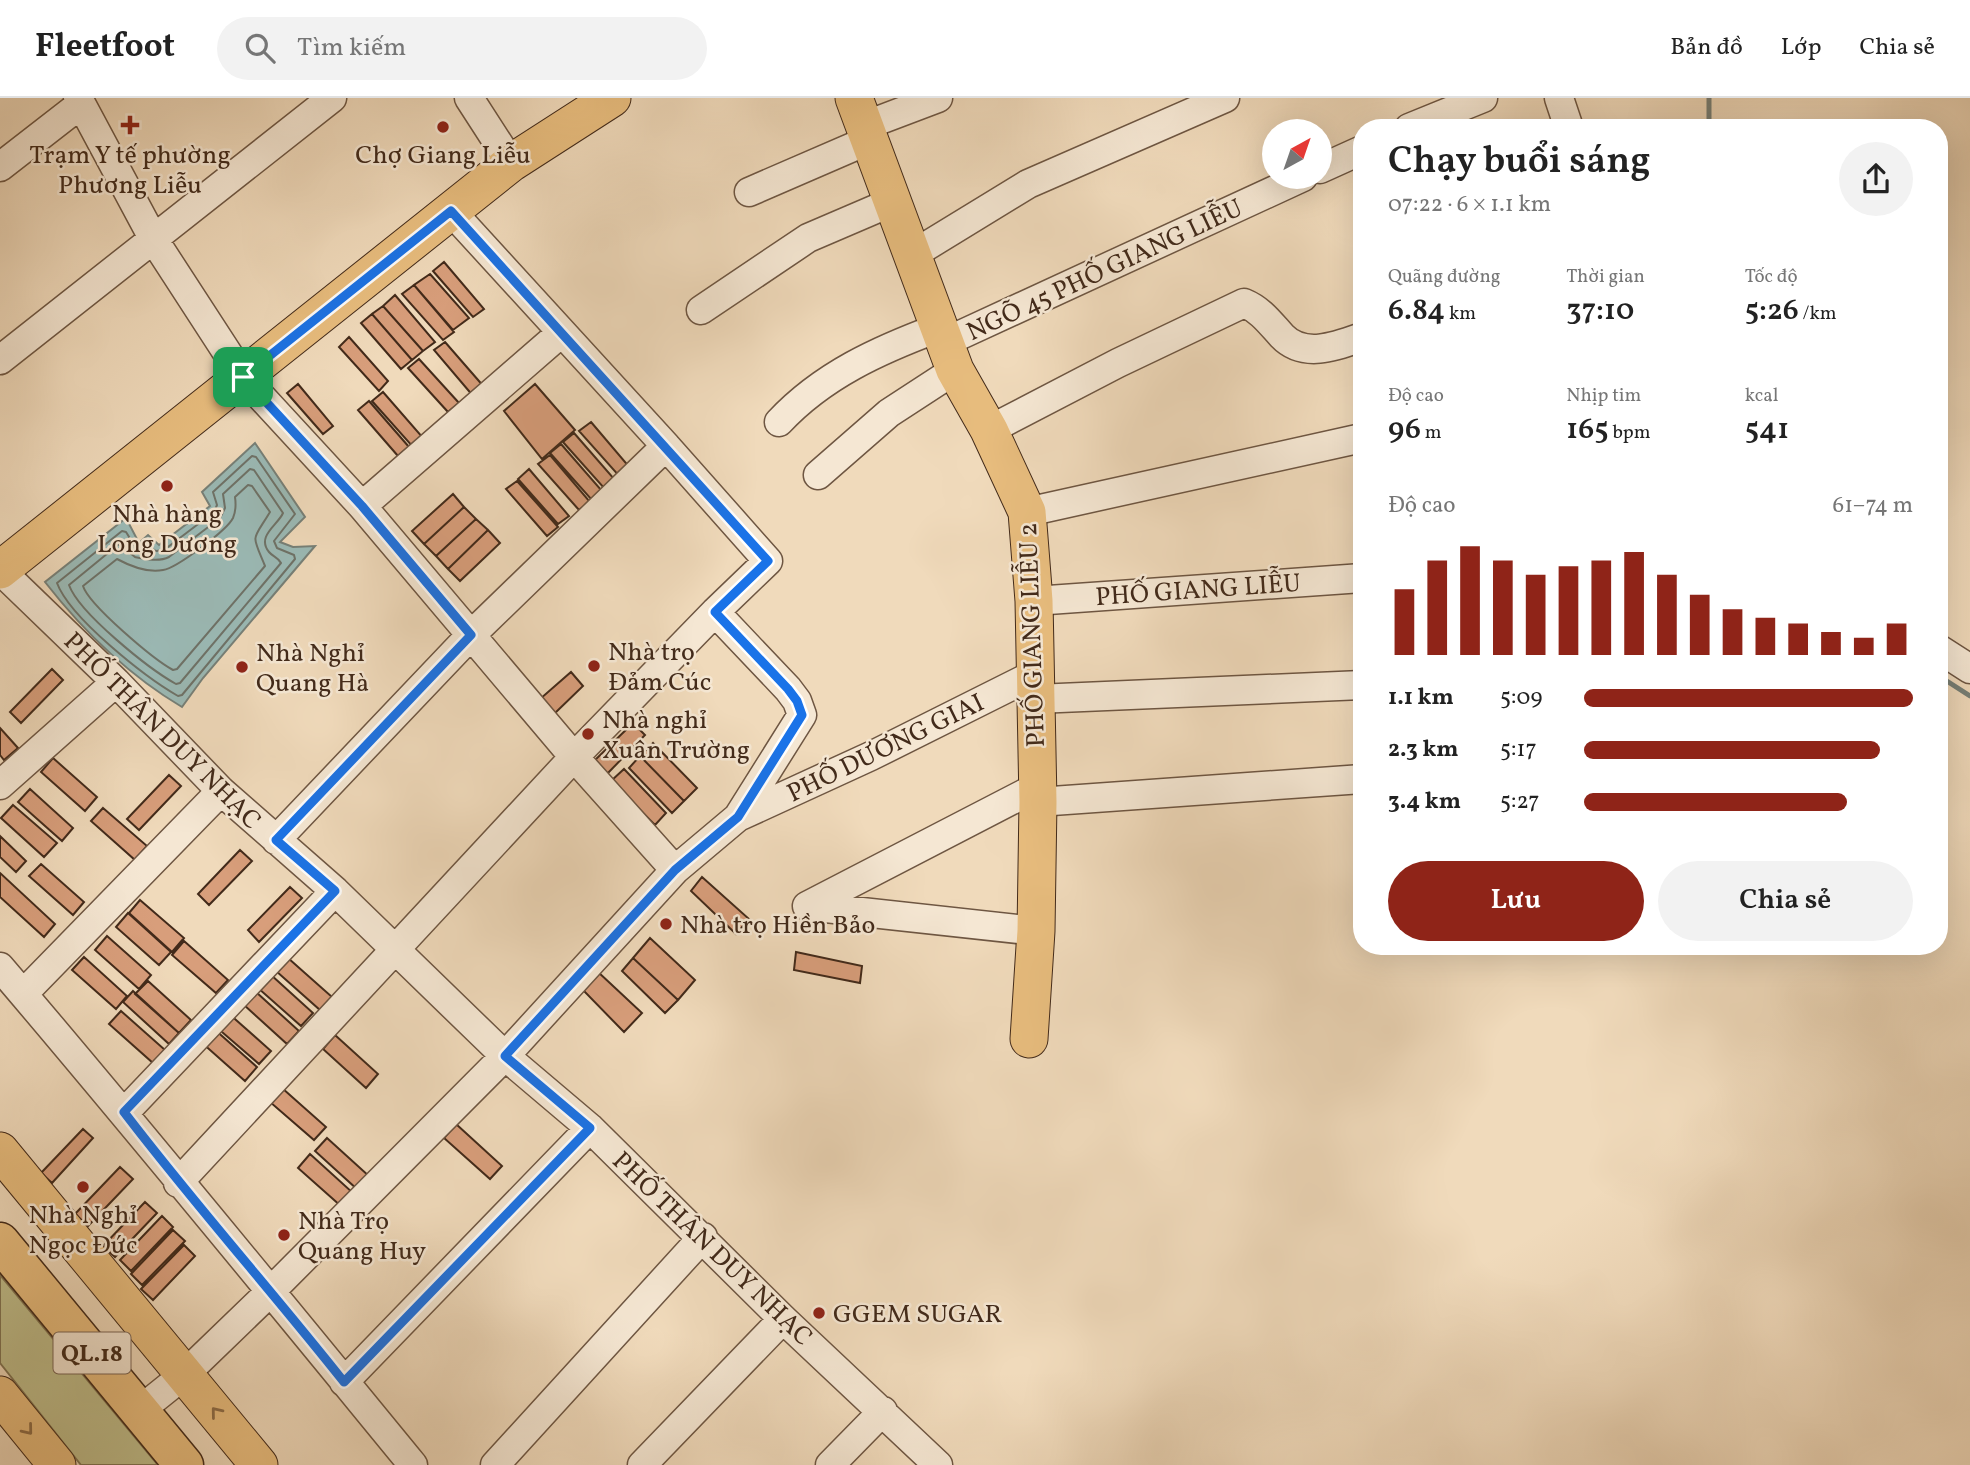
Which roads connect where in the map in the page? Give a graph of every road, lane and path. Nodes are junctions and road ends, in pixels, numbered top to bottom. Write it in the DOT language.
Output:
graph roads {
  1 [pos="332,98"];
  2 [pos="469,98"];
  3 [pos="611,98"];
  4 [pos="938,98"];
  5 [pos="1225,98"];
  6 [pos="1483,98"];
  7 [pos="1559,98"];
  8 [pos="80,101"];
  9 [pos="1431,119"];
  10 [pos="1566,119"];
  11 [pos="863,121"];
  12 [pos="1353,154"];
  13 [pos="511,163"];
  14 [pos="1332,164"];
  15 [pos="0,167"];
  16 [pos="1278,189"];
  17 [pos="749,192"];
  18 [pos="892,202"];
  19 [pos="451,211"];
  20 [pos="154,240"];
  21 [pos="912,255"];
  22 [pos="701,310"];
  23 [pos="561,333"];
  24 [pos="1353,340"];
  25 [pos="945,347"];
  26 [pos="0,360"];
  27 [pos="243,377"];
  28 [pos="779,422"];
  29 [pos="989,430"];
  30 [pos="1353,440"];
  31 [pos="666,446"];
  32 [pos="818,475"];
  33 [pos="362,506"];
  34 [pos="1027,512"];
  35 [pos="0,570"];
  36 [pos="1353,579"];
  37 [pos="1034,601"];
  38 [pos="715,612"];
  39 [pos="471,635"];
  40 [pos="1948,655"];
  41 [pos="1970,669"];
  42 [pos="116,682"];
  43 [pos="1353,685"];
  44 [pos="1036,686"];
  45 [pos="574,757"];
  46 [pos="1353,779"];
  47 [pos="0,785"];
  48 [pos="221,791"];
  49 [pos="1037,795"];
  50 [pos="738,817"];
  51 [pos="276,840"];
  52 [pos="675,870"];
  53 [pos="335,891"];
  54 [pos="1036,931"];
  55 [pos="394,948"];
  56 [pos="0,967"];
  57 [pos="23,995"];
  58 [pos="1028,1039"];
  59 [pos="505,1056"];
  60 [pos="124,1112"];
  61 [pos="590,1128"];
  62 [pos="0,1151"];
  63 [pos="178,1183"];
  64 [pos="703,1237"];
  65 [pos="0,1242"];
  66 [pos="271,1291"];
  67 [pos="783,1319"];
  68 [pos="185,1374"];
  69 [pos="344,1382"];
  70 [pos="0,1395"];
  71 [pos="139,1411"];
  72 [pos="883,1411"];
  73 [pos="57,1465"];
  74 [pos="184,1465"];
  75 [pos="259,1465"];
  76 [pos="413,1465"];
  77 [pos="495,1465"];
  78 [pos="642,1465"];
  79 [pos="830,1465"];
  80 [pos="938,1465"];
  1 -- 20 [label="street"];
  2 -- 13 [label="street"];
  3 -- 13 [label="main road"];
  4 -- 11 [label="street"];
  5 -- 21 [label="street"];
  6 -- 9 [label="street"];
  7 -- 10 [label="street"];
  8 -- 15 [label="street"];
  8 -- 20 [label="street"];
  11 -- 17 [label="street"];
  11 -- 18 [label="main road, PHỐ GIANG LIỄU 2"];
  12 -- 14 [label="street"];
  13 -- 19 [label="main road"];
  16 -- 25 [label="street, NGÕ 45 PHỐ GIANG LIỄU"];
  18 -- 21 [label="main road, PHỐ GIANG LIỄU 2"];
  18 -- 22 [label="street"];
  19 -- 23 [label="street"];
  19 -- 27 [label="main road"];
  20 -- 26 [label="street"];
  20 -- 27 [label="street"];
  21 -- 25 [label="main road, PHỐ GIANG LIỄU 2"];
  23 -- 31 [label="street"];
  23 -- 33 [label="street"];
  24 -- 29 [label="street"];
  25 -- 28 [label="street"];
  25 -- 29 [label="main road, PHỐ GIANG LIỄU 2"];
  25 -- 32 [label="street"];
  27 -- 33 [label="street"];
  27 -- 35 [label="main road"];
  29 -- 34 [label="main road, PHỐ GIANG LIỄU 2"];
  30 -- 34 [label="street"];
  31 -- 38 [label="street"];
  31 -- 39 [label="street"];
  33 -- 39 [label="street"];
  34 -- 37 [label="main road, PHỐ GIANG LIỄU 2"];
  35 -- 42 [label="street, PHỐ THÂN DUY NHẠC"];
  36 -- 37 [label="street, PHỐ GIANG LIỄU"];
  37 -- 44 [label="main road, PHỐ GIANG LIỄU 2"];
  38 -- 45 [label="street"];
  38 -- 50 [label="street"];
  39 -- 45 [label="street"];
  39 -- 51 [label="street"];
  40 -- 41 [label="street"];
  42 -- 47 [label="street"];
  42 -- 48 [label="street, PHỐ THÂN DUY NHẠC"];
  43 -- 44 [label="street"];
  44 -- 49 [label="main road, PHỐ GIANG LIỄU 2"];
  44 -- 50 [label="street, PHỐ DƯƠNG GIAI"];
  45 -- 52 [label="street"];
  45 -- 55 [label="street"];
  46 -- 49 [label="street"];
  48 -- 51 [label="street, PHỐ THÂN DUY NHẠC"];
  48 -- 57 [label="street"];
  49 -- 54 [label="main road, PHỐ GIANG LIỄU 2"];
  49 -- 54 [label="street"];
  50 -- 52 [label="street, PHỐ DƯƠNG GIAI"];
  51 -- 53 [label="street, PHỐ THÂN DUY NHẠC"];
  52 -- 59 [label="street, PHỐ DƯƠNG GIAI"];
  53 -- 55 [label="street, PHỐ THÂN DUY NHẠC"];
  53 -- 60 [label="street"];
  54 -- 58 [label="main road, PHỐ GIANG LIỄU 2"];
  55 -- 59 [label="street, PHỐ THÂN DUY NHẠC"];
  55 -- 63 [label="street"];
  56 -- 57 [label="street"];
  57 -- 60 [label="street"];
  59 -- 61 [label="street, PHỐ THÂN DUY NHẠC"];
  59 -- 66 [label="street, PHỐ DƯƠNG GIAI"];
  60 -- 63 [label="street"];
  61 -- 64 [label="street, PHỐ THÂN DUY NHẠC"];
  61 -- 69 [label="street"];
  62 -- 68 [label="main road"];
  63 -- 66 [label="street"];
  64 -- 67 [label="street, PHỐ THÂN DUY NHẠC"];
  64 -- 77 [label="street"];
  65 -- 71 [label="highway, QL.18"];
  66 -- 68 [label="street, PHỐ DƯƠNG GIAI"];
  66 -- 69 [label="street"];
  67 -- 72 [label="street, PHỐ THÂN DUY NHẠC"];
  67 -- 78 [label="street"];
  68 -- 71 [label="street, PHỐ DƯƠNG GIAI"];
  75 -- 68 [label="main road, one-way"];
  69 -- 76 [label="street"];
  70 -- 73 [label="main road, one-way"];
  71 -- 74 [label="highway, QL.18"];
  72 -- 79 [label="street"];
  72 -- 80 [label="street, PHỐ THÂN DUY NHẠC"];
}
